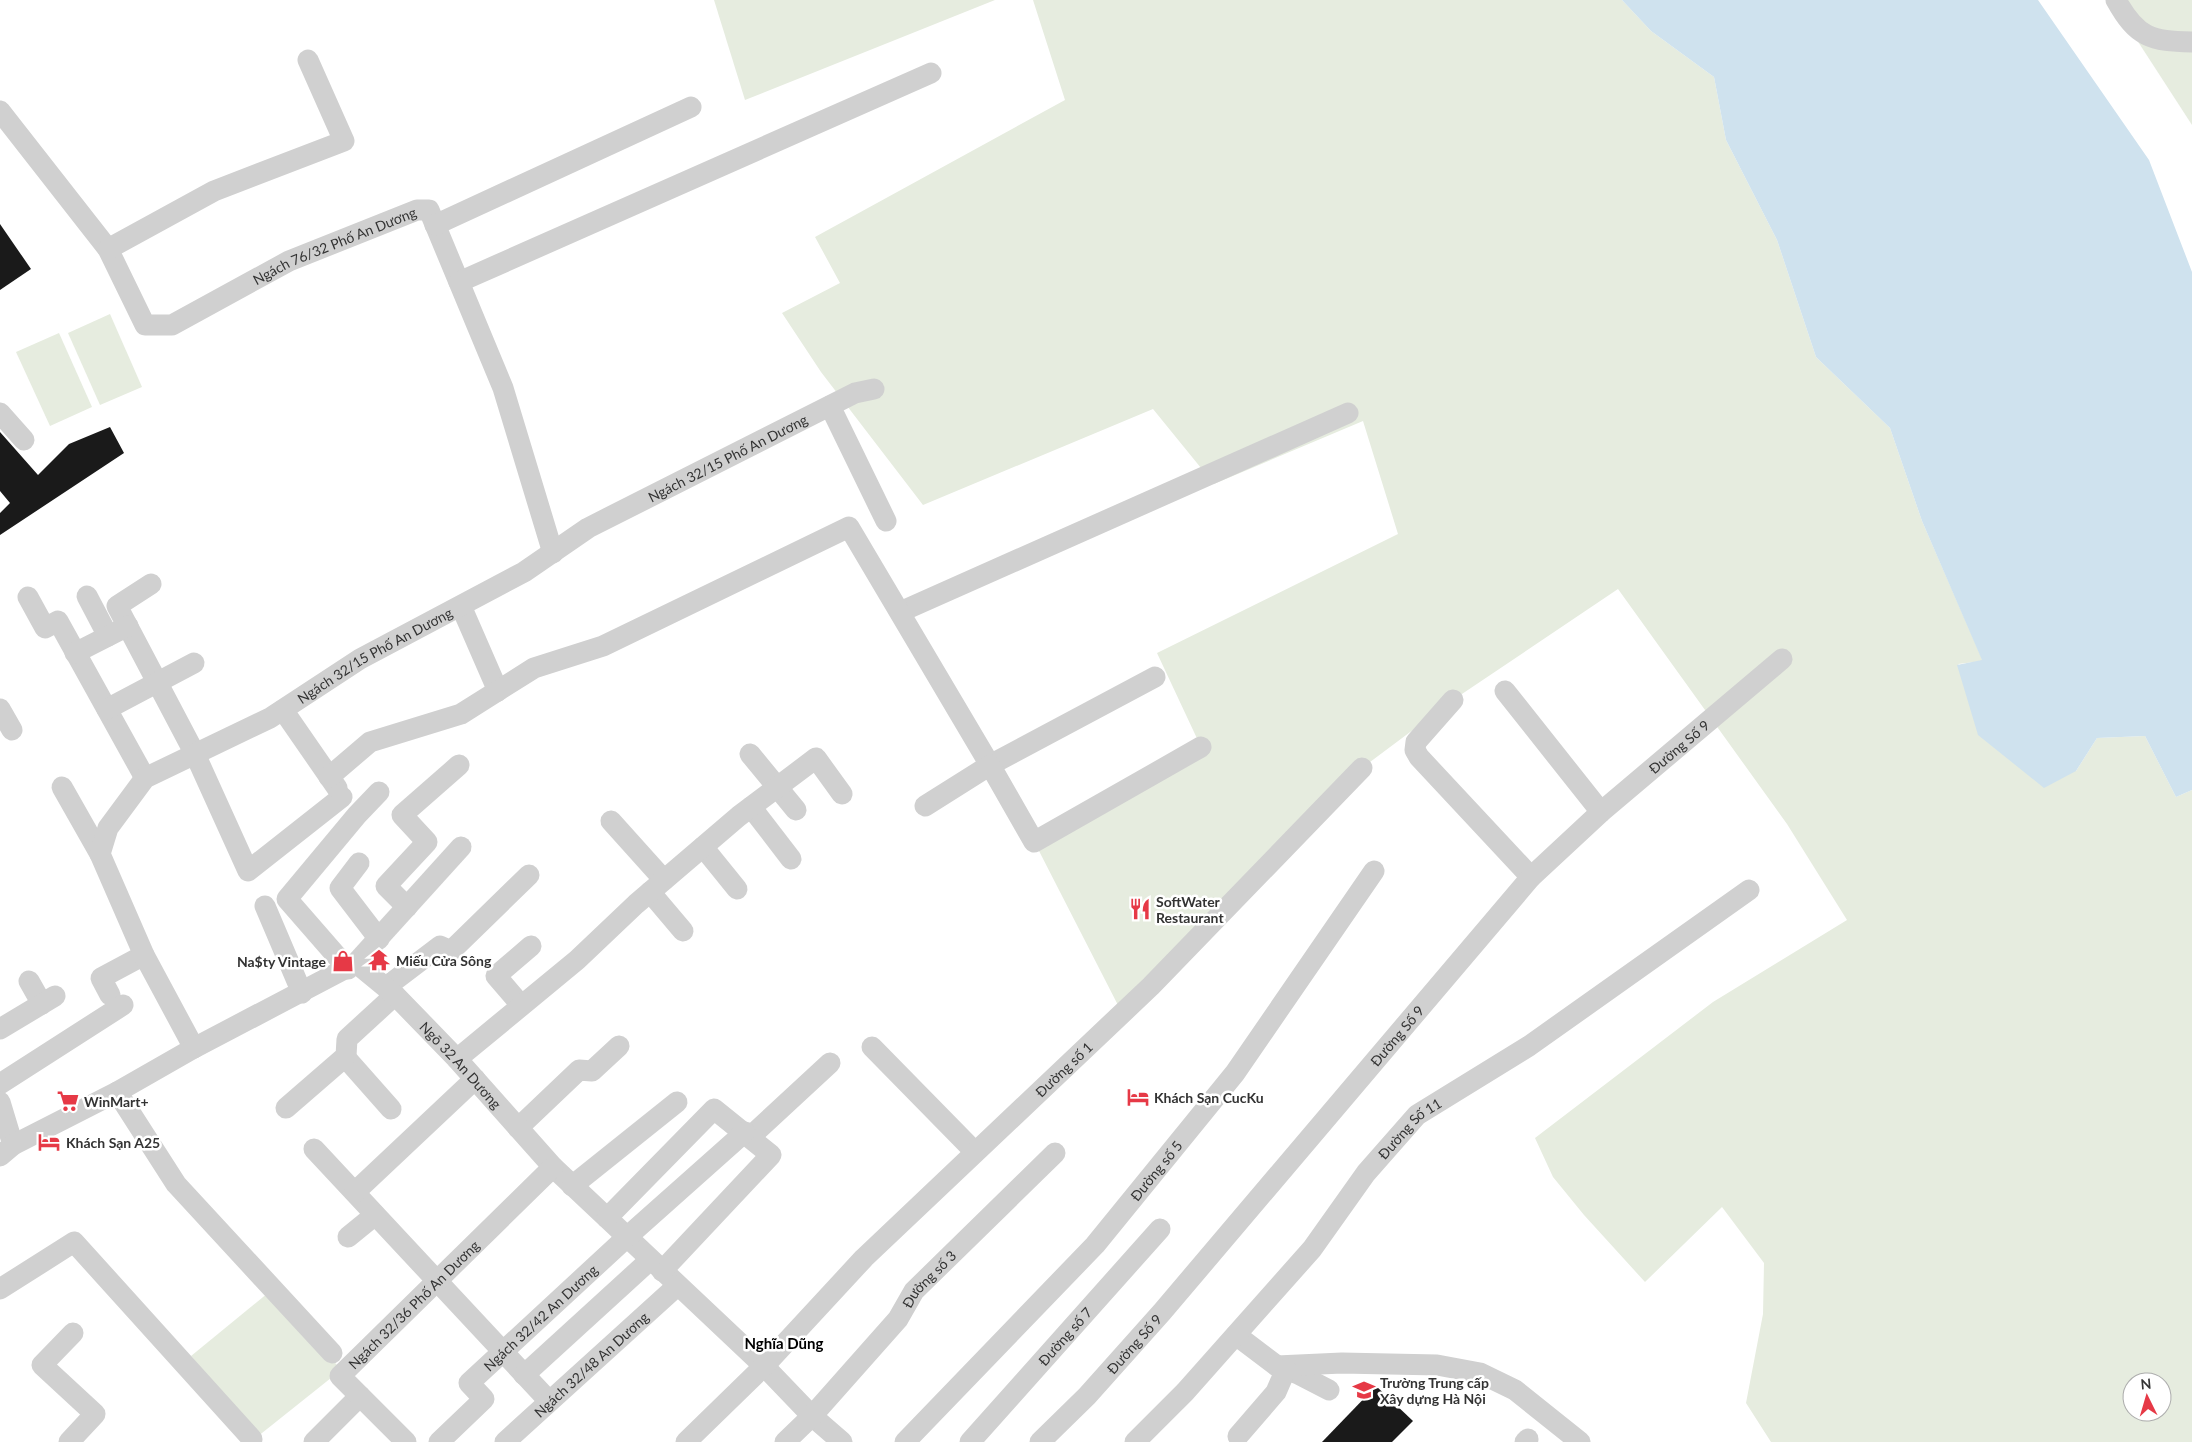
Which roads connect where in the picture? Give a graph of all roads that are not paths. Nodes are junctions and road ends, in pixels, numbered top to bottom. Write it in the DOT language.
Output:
graph roads {
  1 [pos="2116,0"];
  2 [pos="2192,42"];
  3 [pos="308,60"];
  4 [pos="931,73"];
  5 [pos="690,107"];
  6 [pos="0,111"];
  7 [pos="435,224"];
  8 [pos="108,249"];
  9 [pos="459,282"];
  10 [pos="874,389"];
  11 [pos="830,406"];
  12 [pos="0,413"];
  13 [pos="1348,413"];
  14 [pos="24,440"];
  15 [pos="886,521"];
  16 [pos="553,553"];
  17 [pos="151,584"];
  18 [pos="87,596"];
  19 [pos="28,597"];
  20 [pos="462,606"];
  21 [pos="900,612"];
  22 [pos="128,626"];
  23 [pos="108,636"];
  24 [pos="75,652"];
  25 [pos="1782,659"];
  26 [pos="194,663"];
  27 [pos="1155,678"];
  28 [pos="157,682"];
  29 [pos="498,691"];
  30 [pos="1505,691"];
  31 [pos="1453,700"];
  32 [pos="0,709"];
  33 [pos="107,709"];
  34 [pos="283,710"];
  35 [pos="12,730"];
  36 [pos="1201,747"];
  37 [pos="195,754"];
  38 [pos="750,754"];
  39 [pos="459,765"];
  40 [pos="990,766"];
  41 [pos="1362,768"];
  42 [pos="329,776"];
  43 [pos="144,778"];
  44 [pos="777,787"];
  45 [pos="62,788"];
  46 [pos="379,792"];
  47 [pos="842,794"];
  48 [pos="342,797"];
  49 [pos="925,806"];
  50 [pos="751,807"];
  51 [pos="796,810"];
  52 [pos="1601,812"];
  53 [pos="357,815"];
  54 [pos="612,821"];
  55 [pos="703,846"];
  56 [pos="461,847"];
  57 [pos="100,854"];
  58 [pos="791,859"];
  59 [pos="359,863"];
  60 [pos="1374,871"];
  61 [pos="529,874"];
  62 [pos="1531,877"];
  63 [pos="657,886"];
  64 [pos="737,889"];
  65 [pos="1749,890"];
  66 [pos="265,906"];
  67 [pos="407,907"];
  68 [pos="683,931"];
  69 [pos="379,939"];
  70 [pos="531,946"];
  71 [pos="144,955"];
  72 [pos="352,966"];
  73 [pos="29,981"];
  74 [pos="390,991"];
  75 [pos="302,993"];
  76 [pos="521,1005"];
  77 [pos="0,1029"];
  78 [pos="619,1046"];
  79 [pos="872,1047"];
  80 [pos="194,1048"];
  81 [pos="345,1057"];
  82 [pos="457,1059"];
  83 [pos="830,1063"];
  84 [pos="475,1079"];
  85 [pos="0,1084"];
  86 [pos="116,1092"];
  87 [pos="0,1102"];
  88 [pos="677,1102"];
  89 [pos="286,1108"];
  90 [pos="391,1109"];
  91 [pos="518,1128"];
  92 [pos="747,1135"];
  93 [pos="314,1149"];
  94 [pos="6,1150"];
  95 [pos="975,1152"];
  96 [pos="1055,1153"];
  97 [pos="553,1167"];
  98 [pos="572,1186"];
  99 [pos="355,1192"];
  100 [pos="375,1215"];
  101 [pos="606,1218"];
  102 [pos="1160,1228"];
  103 [pos="348,1237"];
  104 [pos="627,1237"];
  105 [pos="656,1266"];
  106 [pos="436,1282"];
  107 [pos="677,1286"];
  108 [pos="0,1289"];
  109 [pos="73,1333"];
  110 [pos="1236,1335"];
  111 [pos="502,1352"];
  112 [pos="332,1353"];
  113 [pos="764,1366"];
  114 [pos="1281,1368"];
  115 [pos="524,1375"];
  116 [pos="1329,1390"];
  117 [pos="360,1396"];
  118 [pos="549,1401"];
  119 [pos="812,1416"];
  120 [pos="1238,1436"];
  121 [pos="252,1439"];
  122 [pos="68,1442"];
  123 [pos="314,1442"];
  124 [pos="406,1442"];
  125 [pos="439,1442"];
  126 [pos="504,1442"];
  127 [pos="686,1442"];
  128 [pos="785,1442"];
  129 [pos="842,1442"];
  130 [pos="905,1442"];
  131 [pos="970,1442"];
  132 [pos="1040,1442"];
  133 [pos="1135,1442"];
  134 [pos="1580,1442"];
  1 -- 2 [label="street"];
  3 -- 8 [label="street"];
  4 -- 9 [label="street"];
  5 -- 7 [label="street"];
  6 -- 8 [label="street, Ngách 76/32 Phố An Dương"];
  7 -- 8 [label="street, Ngách 76/32 Phố An Dương"];
  7 -- 9 [label="street, Ngách 76/32 Phố An Dương"];
  9 -- 16 [label="street, Ngách 76/32 Phố An Dương"];
  10 -- 11 [label="street, Ngách 32/15 Phố An Dương"];
  11 -- 15 [label="street"];
  11 -- 16 [label="street, Ngách 32/15 Phố An Dương"];
  12 -- 14 [label="street"];
  13 -- 21 [label="street"];
  16 -- 20 [label="street, Ngách 32/15 Phố An Dương"];
  17 -- 22 [label="street"];
  18 -- 23 [label="street"];
  19 -- 24 [label="street"];
  20 -- 29 [label="street"];
  20 -- 34 [label="street, Ngách 32/15 Phố An Dương"];
  21 -- 29 [label="street"];
  21 -- 40 [label="street"];
  22 -- 23 [label="street"];
  22 -- 28 [label="street"];
  23 -- 24 [label="street"];
  24 -- 33 [label="street"];
  25 -- 52 [label="street, Đường Số 9"];
  26 -- 28 [label="street"];
  27 -- 40 [label="street"];
  28 -- 33 [label="street"];
  28 -- 37 [label="street"];
  29 -- 42 [label="street"];
  30 -- 52 [label="street"];
  31 -- 62 [label="street"];
  32 -- 35 [label="street"];
  33 -- 43 [label="street"];
  34 -- 37 [label="street, Ngách 32/15 Phố An Dương"];
  34 -- 42 [label="street"];
  36 -- 40 [label="street"];
  37 -- 43 [label="street, Ngách 32/15 Phố An Dương"];
  37 -- 48 [label="street"];
  38 -- 44 [label="street"];
  39 -- 67 [label="street"];
  40 -- 49 [label="street"];
  41 -- 95 [label="street, Đường số 1"];
  42 -- 48 [label="street"];
  43 -- 57 [label="street, Ngách 32/15 Phố An Dương"];
  44 -- 47 [label="street"];
  44 -- 50 [label="street"];
  44 -- 51 [label="street"];
  45 -- 57 [label="street"];
  46 -- 53 [label="street"];
  48 -- 53 [label="street"];
  50 -- 55 [label="street"];
  50 -- 58 [label="street"];
  52 -- 62 [label="street, Đường Số 9"];
  53 -- 72 [label="street, Ngõ 32 An Dương"];
  54 -- 63 [label="street"];
  55 -- 63 [label="street"];
  55 -- 64 [label="street"];
  56 -- 67 [label="street"];
  57 -- 71 [label="street"];
  59 -- 69 [label="street"];
  60 -- 130 [label="street, Đường số 5"];
  61 -- 74 [label="street"];
  62 -- 132 [label="street, Đường Số 9"];
  63 -- 68 [label="street"];
  63 -- 76 [label="street"];
  65 -- 110 [label="street, Đường Số 11"];
  66 -- 75 [label="street"];
  67 -- 69 [label="street"];
  69 -- 72 [label="street"];
  70 -- 76 [label="street"];
  71 -- 80 [label="street"];
  71 -- 85 [label="street"];
  72 -- 74 [label="street, Ngõ 32 An Dương"];
  72 -- 75 [label="street"];
  73 -- 77 [label="street"];
  74 -- 81 [label="street"];
  74 -- 82 [label="street, Ngõ 32 An Dương"];
  75 -- 80 [label="street"];
  76 -- 82 [label="street"];
  78 -- 91 [label="street"];
  79 -- 95 [label="street"];
  80 -- 86 [label="street"];
  81 -- 89 [label="street"];
  81 -- 90 [label="street"];
  82 -- 84 [label="street, Ngõ 32 An Dương"];
  83 -- 92 [label="street, Ngách 32/42 An Dương"];
  84 -- 91 [label="street, Ngõ 32 An Dương"];
  84 -- 99 [label="street"];
  86 -- 94 [label="street"];
  86 -- 112 [label="street"];
  87 -- 94 [label="street"];
  88 -- 98 [label="street"];
  91 -- 97 [label="street, Ngõ 32 An Dương"];
  92 -- 101 [label="street"];
  92 -- 104 [label="street, Ngách 32/42 An Dương"];
  92 -- 105 [label="street"];
  93 -- 99 [label="street"];
  95 -- 113 [label="street, Đường số 1"];
  96 -- 119 [label="street, Đường số 3"];
  97 -- 98 [label="street, Ngõ 32 An Dương"];
  97 -- 106 [label="street, Ngách 32/36 Phố An Dương"];
  98 -- 101 [label="street, Ngõ 32 An Dương"];
  99 -- 100 [label="street"];
  100 -- 103 [label="street"];
  100 -- 106 [label="street"];
  101 -- 104 [label="street, Ngõ 32 An Dương"];
  102 -- 131 [label="street, Đường số 7"];
  104 -- 105 [label="street, Ngõ 32 An Dương"];
  104 -- 111 [label="street, Ngách 32/42 An Dương"];
  105 -- 107 [label="street, Ngõ 32 An Dương"];
  105 -- 115 [label="street"];
  106 -- 111 [label="street"];
  106 -- 117 [label="street, Ngách 32/36 Phố An Dương"];
  107 -- 113 [label="street, Ngõ 32 An Dương"];
  107 -- 118 [label="street, Ngách 32/48 An Dương"];
  108 -- 121 [label="street"];
  109 -- 122 [label="street"];
  110 -- 114 [label="street"];
  110 -- 133 [label="street, Đường Số 11"];
  111 -- 115 [label="street"];
  111 -- 125 [label="street, Ngách 32/42 An Dương"];
  113 -- 119 [label="street, Ngõ 32 An Dương"];
  113 -- 127 [label="street, Đường số 1"];
  114 -- 116 [label="street"];
  114 -- 120 [label="street"];
  114 -- 134 [label="street"];
  115 -- 118 [label="street"];
  117 -- 123 [label="street"];
  117 -- 124 [label="street, Ngách 32/36 Phố An Dương"];
  118 -- 126 [label="street, Ngách 32/48 An Dương"];
  119 -- 128 [label="street, Đường số 3"];
  119 -- 129 [label="street, Ngõ 32 An Dương"];
}
